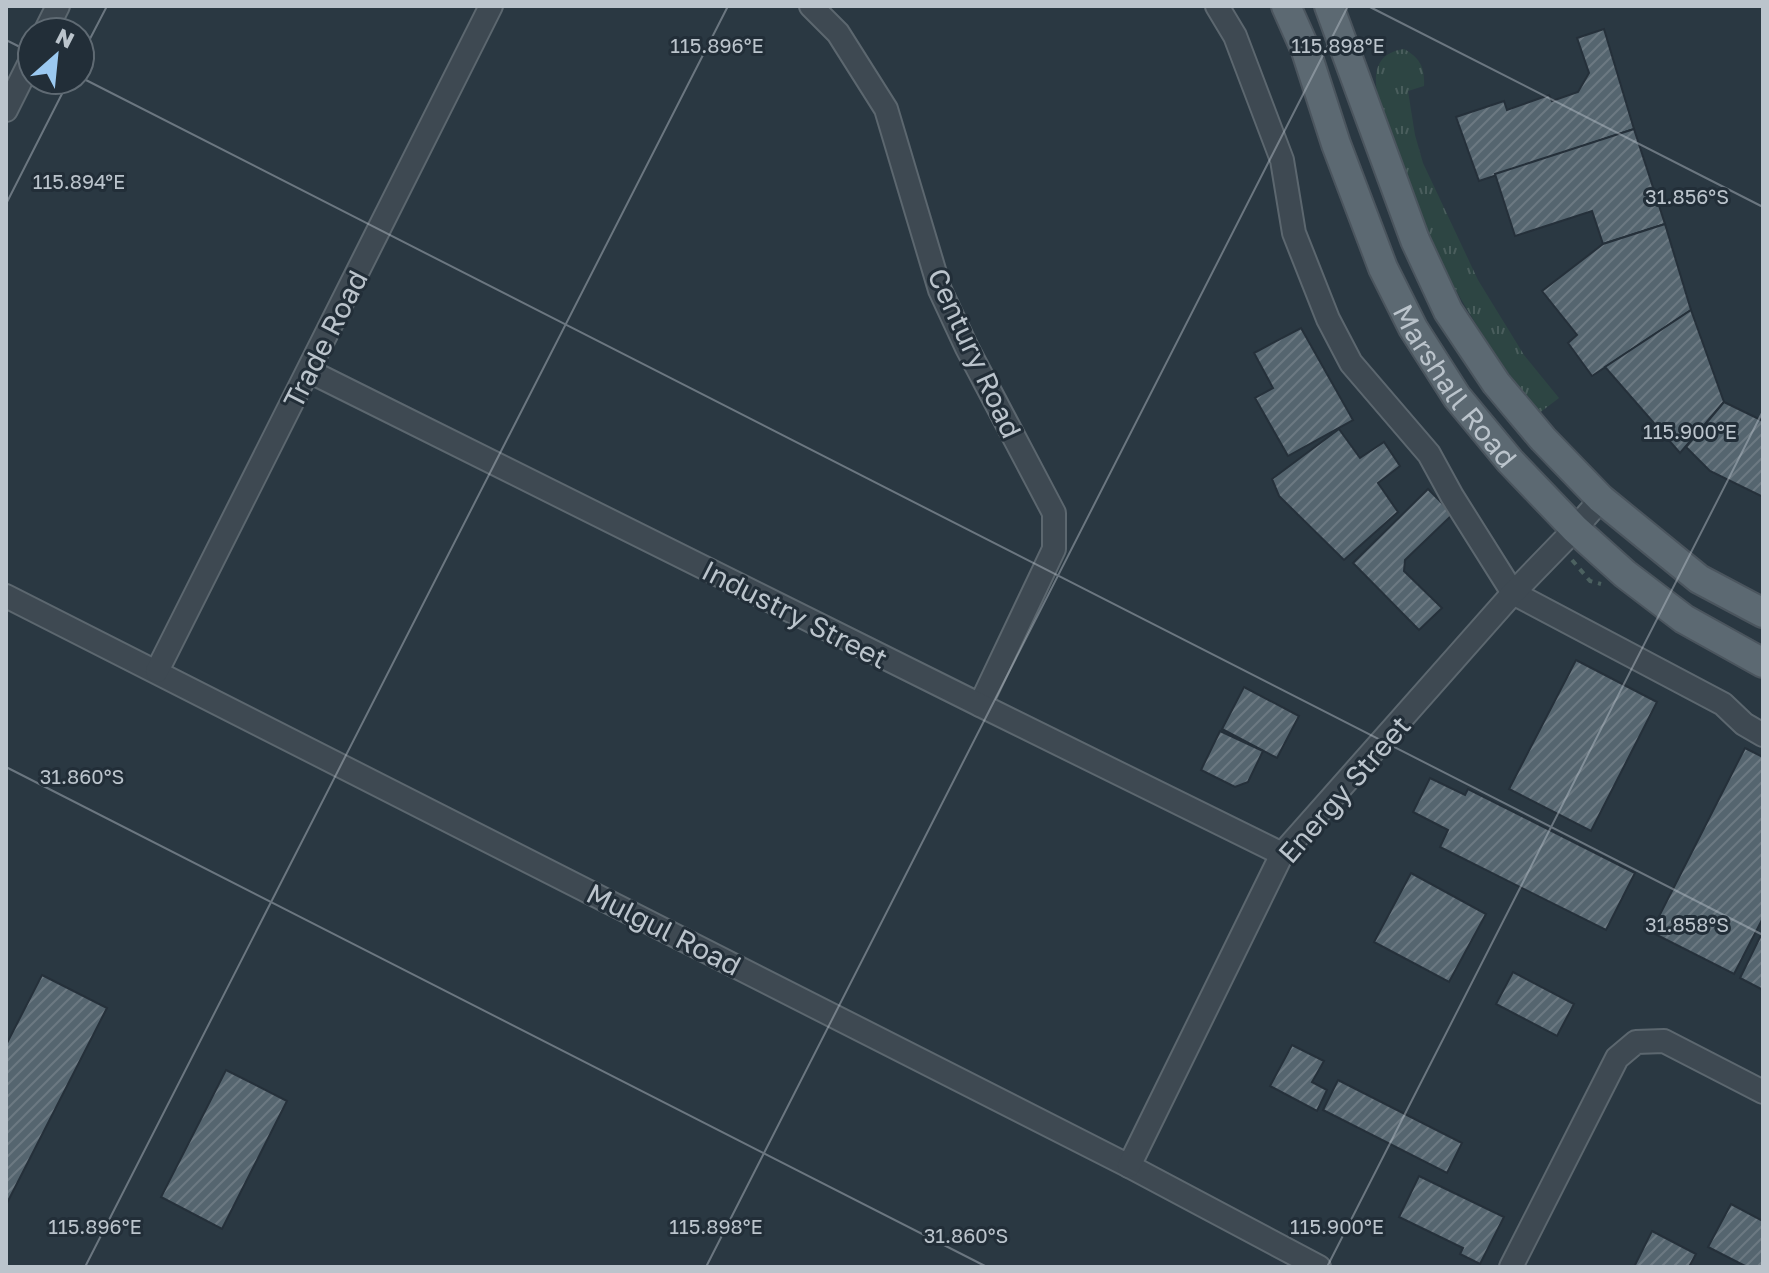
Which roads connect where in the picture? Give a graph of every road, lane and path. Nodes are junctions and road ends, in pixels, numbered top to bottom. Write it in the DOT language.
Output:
graph roads {
  1 [pos="491,6"];
  2 [pos="811,6"];
  3 [pos="1217,6"];
  4 [pos="1286,6"];
  5 [pos="1329,6"];
  6 [pos="1345,50"];
  7 [pos="1309,60"];
  8 [pos="16,90"];
  9 [pos="6,110"];
  10 [pos="309,371"];
  11 [pos="1601,499"];
  12 [pos="1575,529"];
  13 [pos="1513,593"];
  14 [pos="6,596"];
  15 [pos="1760,611"];
  16 [pos="1763,663"];
  17 [pos="157,671"];
  18 [pos="980,705"];
  19 [pos="1763,735"];
  20 [pos="1282,854"];
  21 [pos="1763,1092"];
  22 [pos="1129,1166"];
  23 [pos="1319,1267"];
  24 [pos="1511,1267"];
  1 -- 10 [label="street, Trade Road"];
  2 -- 18 [label="street, Century Road"];
  3 -- 13 [label="street"];
  4 -- 7 [label="main road, Marshall Road"];
  5 -- 6 [label="main road, Marshall Road"];
  6 -- 7 [label="main road"];
  6 -- 11 [label="main road, Marshall Road"];
  7 -- 12 [label="main road, Marshall Road"];
  8 -- 9 [label="street"];
  10 -- 17 [label="street, Trade Road"];
  10 -- 18 [label="street, Industry Street"];
  11 -- 12 [label="street, Energy Street"];
  11 -- 15 [label="main road, Marshall Road"];
  12 -- 13 [label="street, Energy Street"];
  12 -- 16 [label="main road, Marshall Road"];
  13 -- 19 [label="street"];
  13 -- 20 [label="street, Energy Street"];
  14 -- 17 [label="street, Mulgul Road"];
  17 -- 22 [label="street, Mulgul Road"];
  18 -- 20 [label="street, Industry Street"];
  20 -- 22 [label="street, Energy Street"];
  21 -- 24 [label="street"];
  22 -- 23 [label="street, Mulgul Road"];
}
